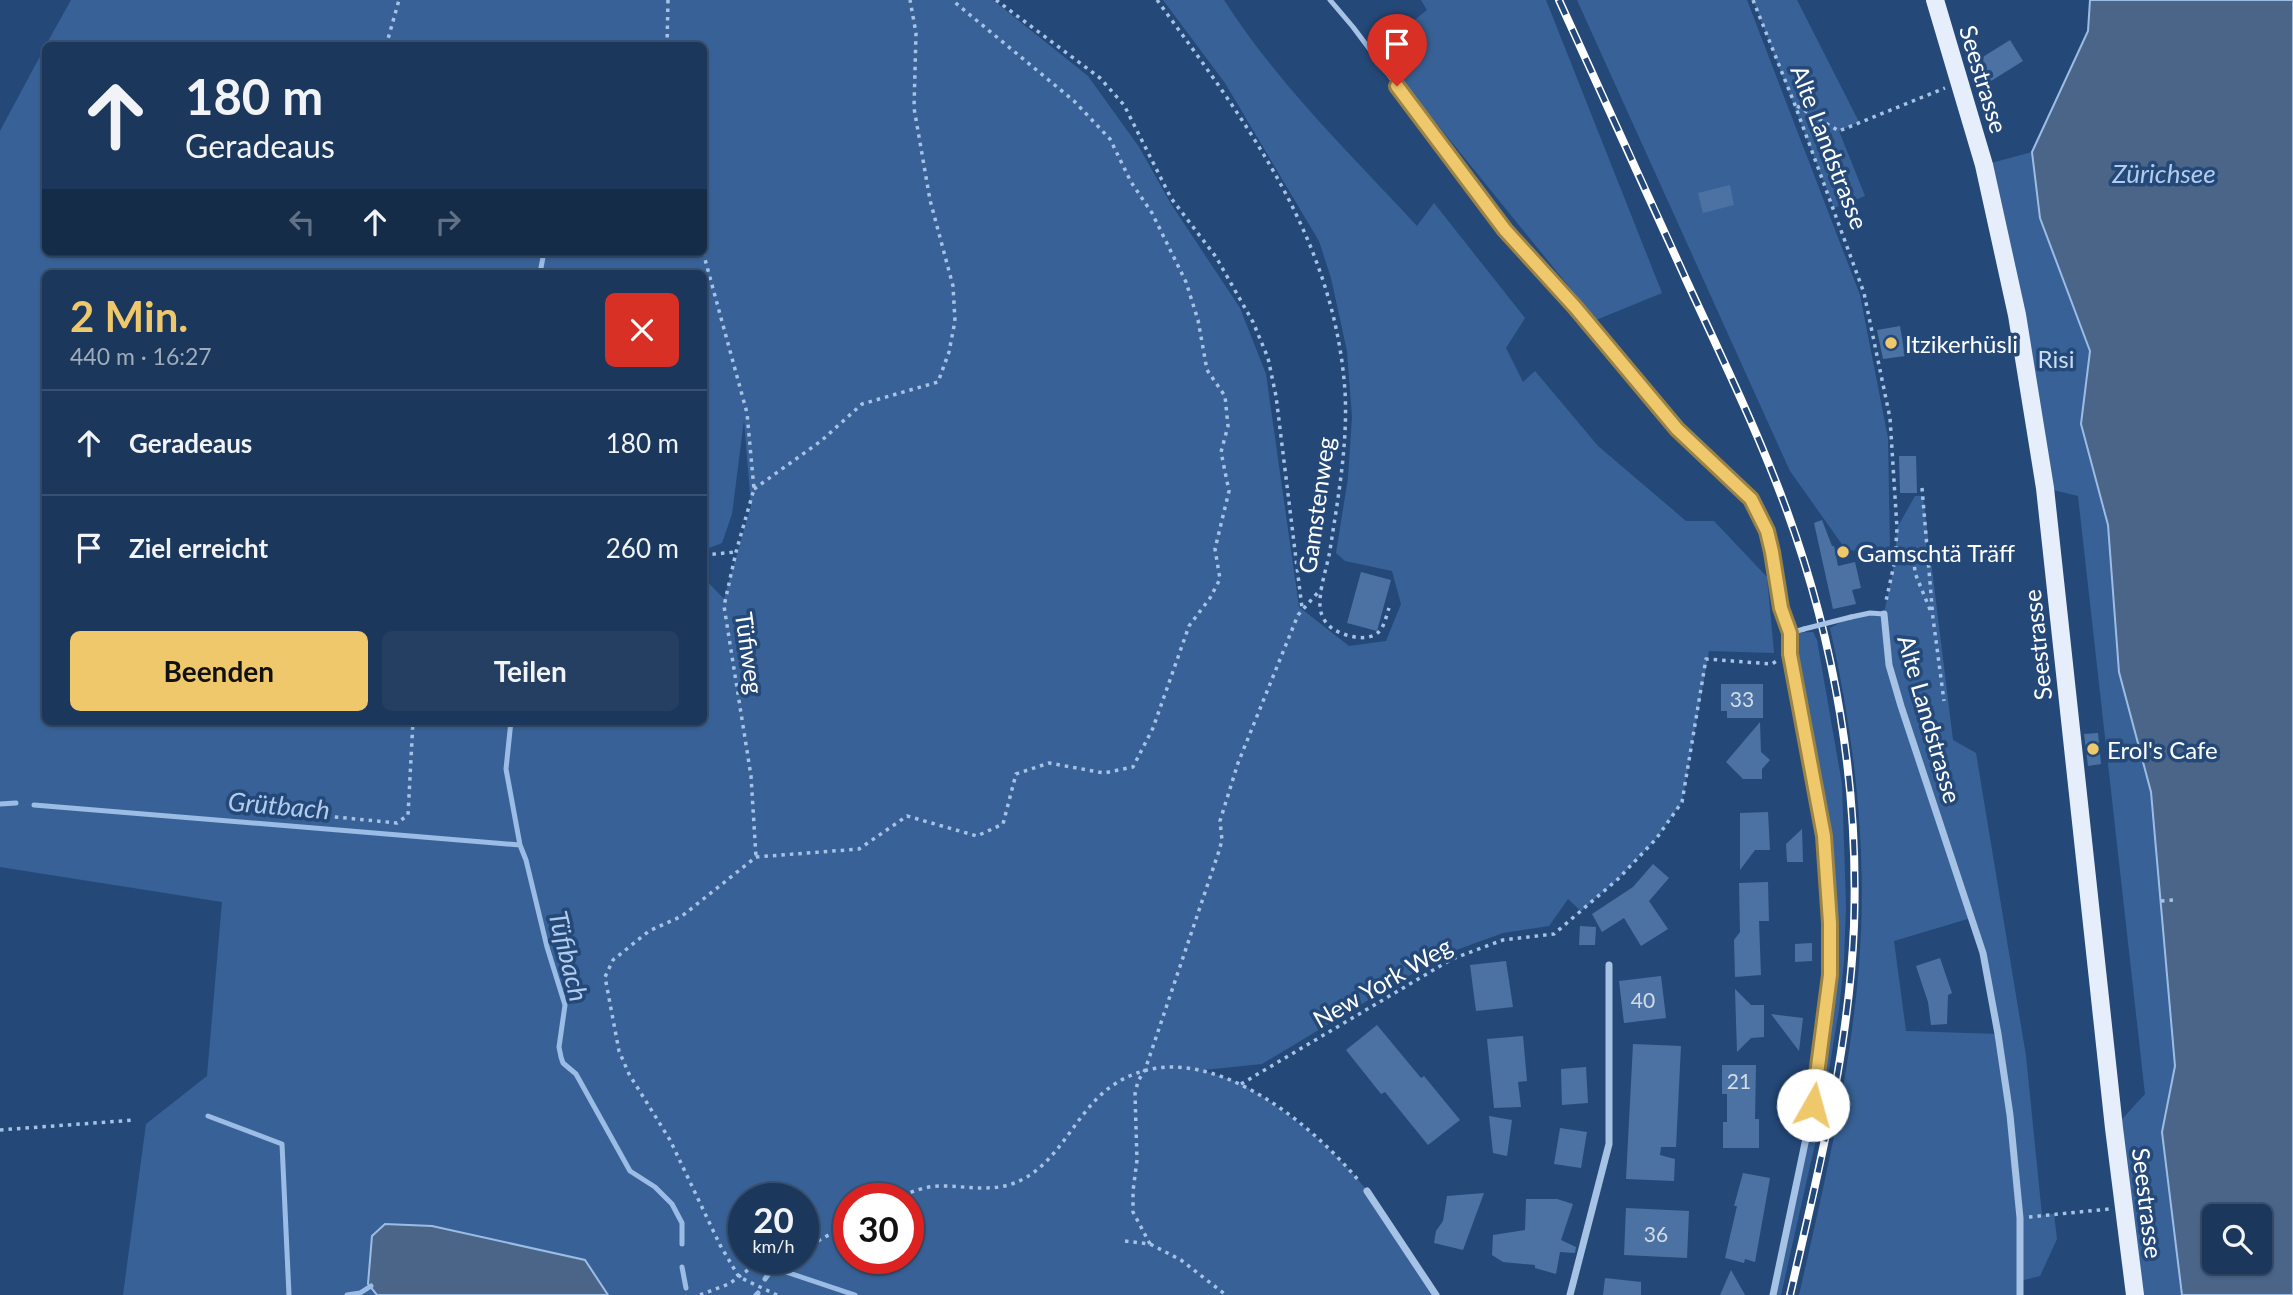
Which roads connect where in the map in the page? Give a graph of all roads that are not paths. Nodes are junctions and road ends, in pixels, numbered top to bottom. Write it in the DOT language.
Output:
graph roads {
  1 [pos="1331,0"];
  2 [pos="1935,0"];
  3 [pos="1884,614"];
  4 [pos="1790,633"];
  5 [pos="1609,965"];
  6 [pos="1367,1191"];
  7 [pos="1436,1295"];
  8 [pos="1570,1295"];
  9 [pos="1773,1295"];
  10 [pos="2020,1295"];
  11 [pos="2135,1295"];
  1 -- 4 [label="lane"];
  2 -- 11 [label="main road, Seestrasse"];
  3 -- 4 [label="lane, bridge"];
  3 -- 10 [label="street, Alte Landstrasse"];
  4 -- 9 [label="street"];
  5 -- 8 [label="street"];
  6 -- 7 [label="street"];
}
